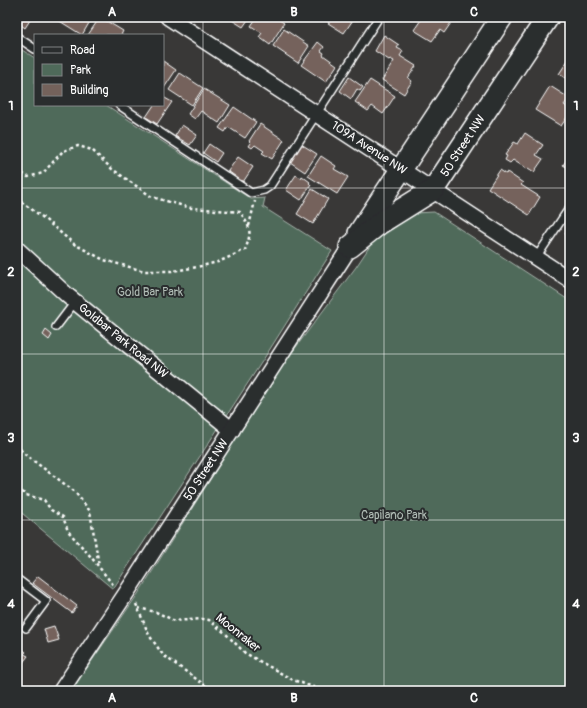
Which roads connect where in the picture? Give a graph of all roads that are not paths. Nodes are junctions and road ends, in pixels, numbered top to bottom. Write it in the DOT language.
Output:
graph roads {
  1 [pos="168,17"];
  2 [pos="502,17"];
  3 [pos="548,17"];
  4 [pos="377,18"];
  5 [pos="17,37"];
  6 [pos="34,48"];
  7 [pos="120,106"];
  8 [pos="316,113"];
  9 [pos="402,169"];
  10 [pos="433,190"];
  11 [pos="570,207"];
  12 [pos="350,247"];
  13 [pos="17,249"];
  14 [pos="536,258"];
  15 [pos="570,280"];
  16 [pos="75,302"];
  17 [pos="56,327"];
  18 [pos="232,430"];
  19 [pos="17,579"];
  20 [pos="26,628"];
  21 [pos="61,691"];
  1 -- 8 [label="street, 109A Avenue NW"];
  2 -- 9 [label="street, 50 Street NW"];
  3 -- 10 [label="street, 50 Street NW"];
  4 -- 8 [label="lane"];
  5 -- 6 [label="lane"];
  7 -- 8 [label="lane"];
  8 -- 9 [label="street, 109A Avenue NW"];
  9 -- 10 [label="street, 109A Avenue NW"];
  9 -- 12 [label="street, 50 Street NW"];
  10 -- 12 [label="street, 50 Street NW"];
  10 -- 14 [label="street, 109A Avenue NW"];
  11 -- 14 [label="lane"];
  12 -- 18 [label="street, 50 Street NW"];
  13 -- 16 [label="street, Goldbar Park Road NW"];
  14 -- 15 [label="street, 109A Avenue NW"];
  16 -- 17 [label="lane"];
  16 -- 18 [label="street, Goldbar Park Road NW"];
  18 -- 21 [label="street, 50 Street NW"];
  19 -- 20 [label="lane"];
}
